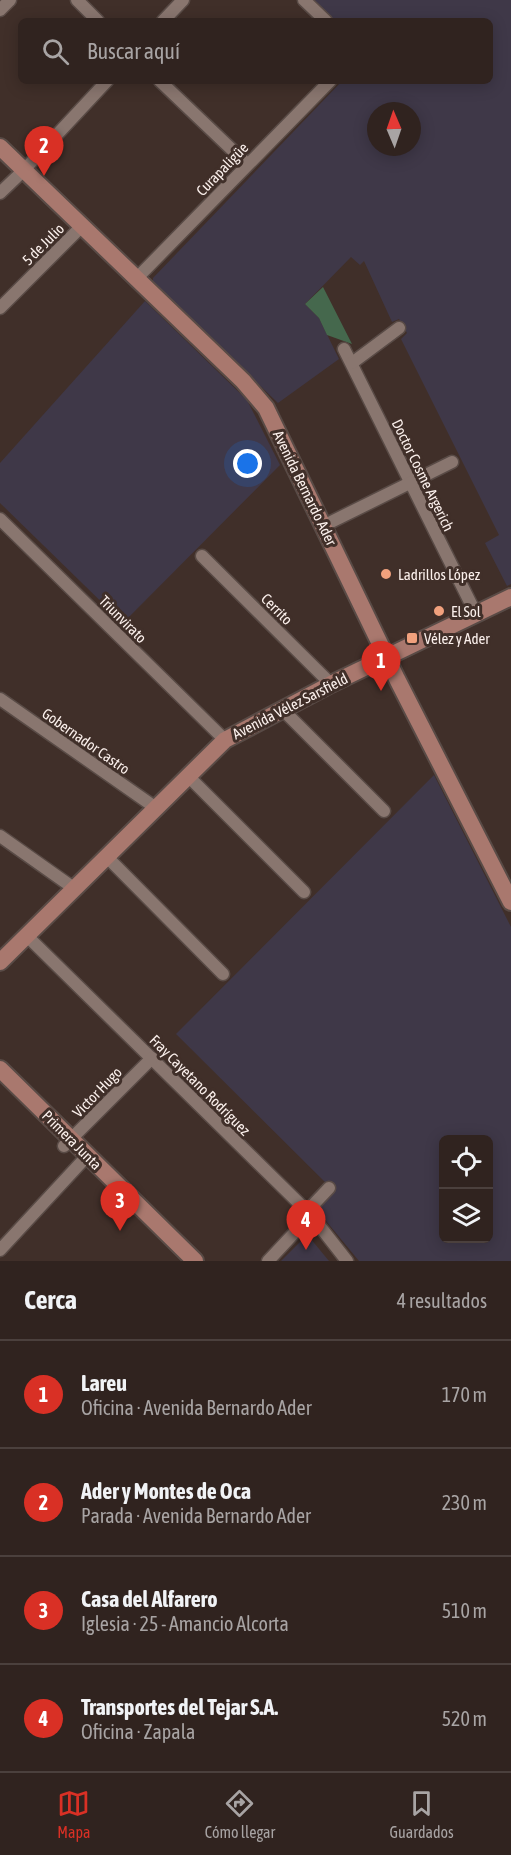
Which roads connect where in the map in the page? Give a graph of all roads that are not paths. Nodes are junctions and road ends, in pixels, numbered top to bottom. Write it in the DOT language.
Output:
graph roads {
  1 [pos="10,0"];
  2 [pos="77,0"];
  3 [pos="183,0"];
  4 [pos="304,0"];
  5 [pos="0,10"];
  6 [pos="95,18"];
  7 [pos="166,18"];
  8 [pos="323,18"];
  9 [pos="104,84"];
  10 [pos="163,84"];
  11 [pos="327,84"];
  12 [pos="0,147"];
  13 [pos="247,164"];
  14 [pos="24,170"];
  15 [pos="0,193"];
  16 [pos="82,226"];
  17 [pos="137,278"];
  18 [pos="0,308"];
  19 [pos="399,328"];
  20 [pos="344,349"];
  21 [pos="352,363"];
  22 [pos="452,462"];
  23 [pos="410,482"];
  24 [pos="2,525"];
  25 [pos="323,526"];
  26 [pos="202,556"];
  27 [pos="511,597"];
  28 [pos="476,614"];
  29 [pos="387,657"];
  30 [pos="330,684"];
  31 [pos="0,699"];
  32 [pos="282,709"];
  33 [pos="225,740"];
  34 [pos="188,776"];
  35 [pos="156,808"];
  36 [pos="384,811"];
  37 [pos="0,836"];
  38 [pos="107,857"];
  39 [pos="75,889"];
  40 [pos="304,892"];
  41 [pos="511,902"];
  42 [pos="27,936"];
  43 [pos="0,962"];
  44 [pos="223,974"];
  45 [pos="152,1058"];
  46 [pos="0,1069"];
  47 [pos="0,1083"];
  48 [pos="68,1143"];
  49 [pos="84,1159"];
  50 [pos="329,1188"];
  51 [pos="311,1215"];
  52 [pos="0,1250"];
  53 [pos="181,1261"];
  54 [pos="195,1261"];
  55 [pos="268,1261"];
  56 [pos="347,1261"];
  1 -- 5 [label="street"];
  2 -- 6 [label="street"];
  3 -- 7 [label="street"];
  4 -- 8 [label="street"];
  9 -- 14 [label="street"];
  10 -- 13 [label="street"];
  11 -- 13 [label="street, Curapaligüe"];
  12 -- 14 [label="main road, Avenida Bernardo Ader"];
  13 -- 17 [label="street, Curapaligüe"];
  14 -- 15 [label="street"];
  14 -- 16 [label="main road, Avenida Bernardo Ader"];
  16 -- 17 [label="main road, Avenida Bernardo Ader"];
  16 -- 18 [label="street, 5 de Julio"];
  17 -- 25 [label="main road, Avenida Bernardo Ader"];
  19 -- 21 [label="street"];
  20 -- 21 [label="street, Doctor Cosme Argerich"];
  21 -- 23 [label="street, Doctor Cosme Argerich"];
  22 -- 23 [label="street"];
  23 -- 25 [label="street"];
  23 -- 28 [label="street, Doctor Cosme Argerich"];
  24 -- 33 [label="street, Triunvirato"];
  25 -- 29 [label="main road, Avenida Bernardo Ader"];
  26 -- 30 [label="street, Cerrito"];
  27 -- 28 [label="main road, Avenida Vélez Sarsfield"];
  28 -- 29 [label="main road, Avenida Vélez Sarsfield"];
  29 -- 30 [label="main road, Avenida Vélez Sarsfield"];
  29 -- 41 [label="main road, Avenida Bernardo Ader"];
  30 -- 32 [label="main road, Avenida Vélez Sarsfield"];
  31 -- 35 [label="street, Gobernador Castro"];
  32 -- 33 [label="main road, Avenida Vélez Sarsfield"];
  32 -- 36 [label="street"];
  33 -- 34 [label="main road, Avenida Vélez Sarsfield"];
  34 -- 35 [label="main road, Avenida Vélez Sarsfield"];
  34 -- 40 [label="street"];
  35 -- 38 [label="main road, Avenida Vélez Sarsfield"];
  37 -- 39 [label="street"];
  38 -- 39 [label="main road, Avenida Vélez Sarsfield"];
  38 -- 44 [label="street"];
  39 -- 42 [label="main road, Avenida Vélez Sarsfield"];
  42 -- 43 [label="main road, Avenida Vélez Sarsfield"];
  42 -- 45 [label="street, Fray Cayetano Rodríguez"];
  45 -- 48 [label="street, Victor Hugo"];
  45 -- 51 [label="street, Fray Cayetano Rodríguez"];
  46 -- 48 [label="main road, Primera Junta"];
  47 -- 48 [label="main road"];
  48 -- 49 [label="main road, Primera Junta"];
  49 -- 52 [label="street"];
  49 -- 53 [label="main road"];
  49 -- 54 [label="main road, Primera Junta"];
  50 -- 51 [label="street"];
  51 -- 55 [label="street"];
  51 -- 56 [label="street, Fray Cayetano Rodríguez"];
}
